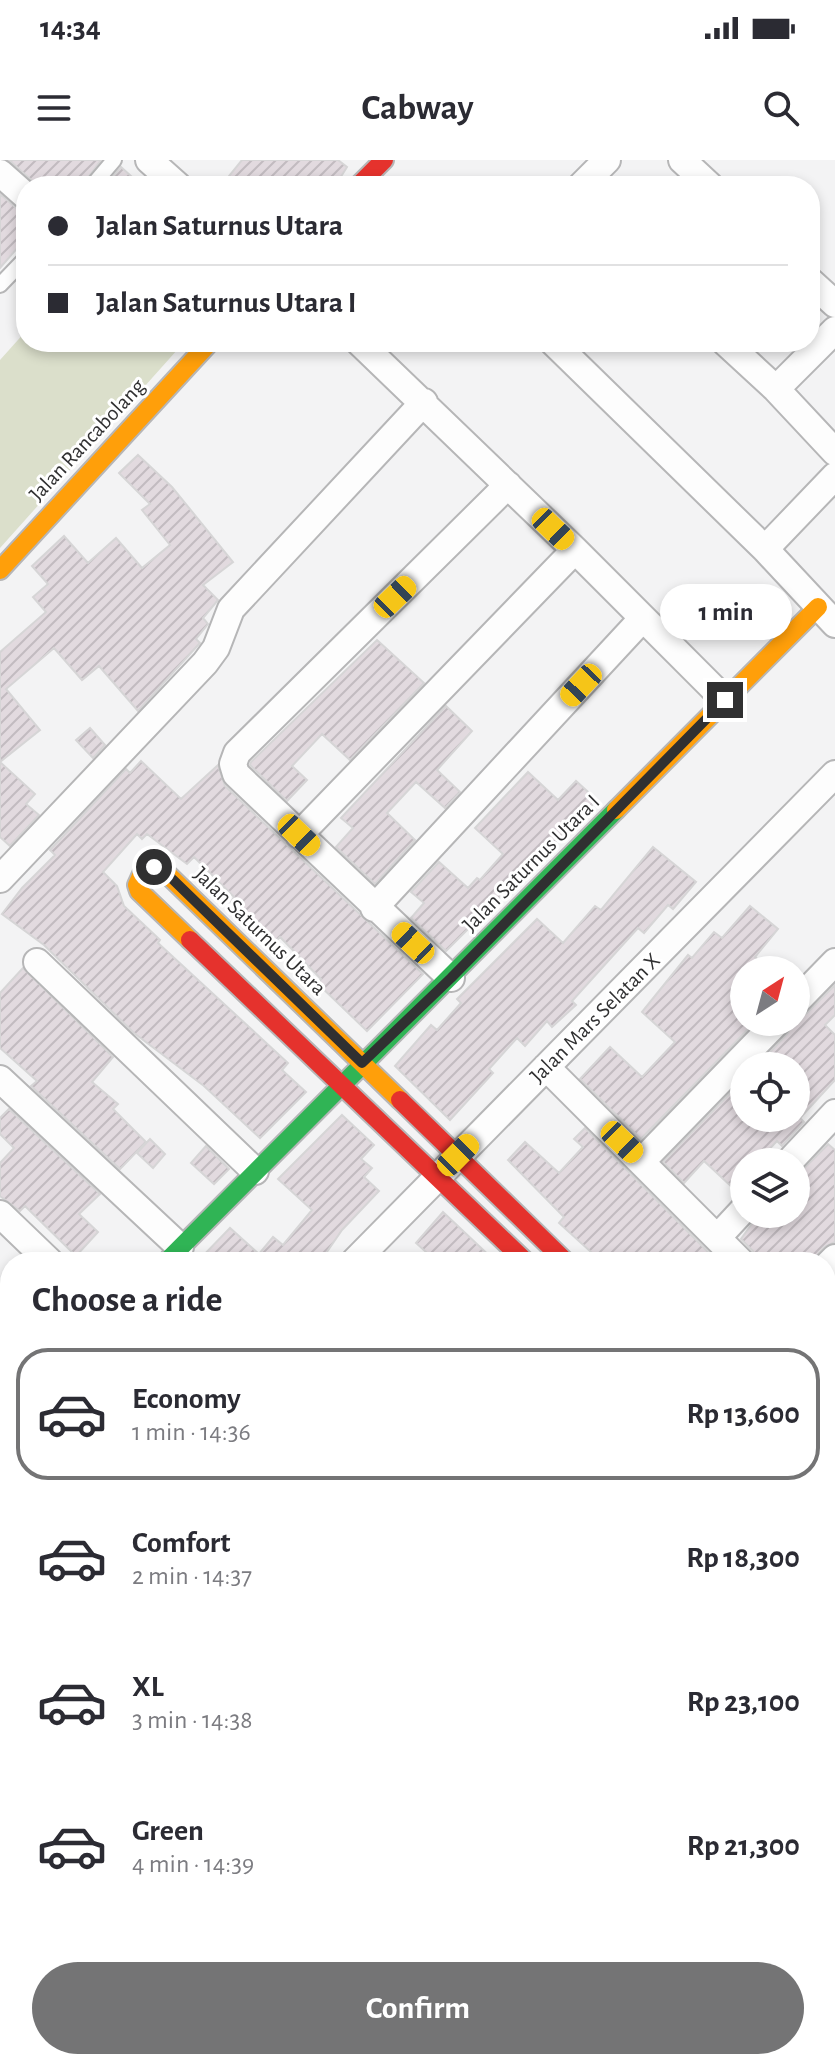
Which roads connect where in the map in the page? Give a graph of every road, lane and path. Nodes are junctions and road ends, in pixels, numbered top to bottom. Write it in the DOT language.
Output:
graph roads {
  1 [pos="114,160"];
  2 [pos="607,160"];
  3 [pos="682,160"];
  4 [pos="151,162"];
  5 [pos="0,173"];
  6 [pos="100,176"];
  7 [pos="167,176"];
  8 [pos="591,176"];
  9 [pos="699,176"];
  10 [pos="16,187"];
  11 [pos="16,268"];
  12 [pos="0,285"];
  13 [pos="820,290"];
  14 [pos="835,304"];
  15 [pos="835,330"];
  16 [pos="820,345"];
  17 [pos="201,352"];
  18 [pos="370,352"];
  19 [pos="563,352"];
  20 [pos="736,352"];
  21 [pos="813,352"];
  22 [pos="776,389"];
  23 [pos="424,402"];
  24 [pos="835,452"];
  25 [pos="835,476"];
  26 [pos="508,485"];
  27 [pos="765,549"];
  28 [pos="575,550"];
  29 [pos="0,570"];
  30 [pos="826,616"];
  31 [pos="643,618"];
  32 [pos="725,700"];
  33 [pos="835,774"];
  34 [pos="299,835"];
  35 [pos="0,879"];
  36 [pos="374,908"];
  37 [pos="37,962"];
  38 [pos="835,962"];
  39 [pos="451,978"];
  40 [pos="810,988"];
  41 [pos="763,1036"];
  42 [pos="362,1063"];
  43 [pos="546,1067"];
  44 [pos="0,1079"];
  45 [pos="343,1084"];
  46 [pos="835,1113"];
  47 [pos="802,1148"];
  48 [pos="458,1155"];
  49 [pos="642,1161"];
  50 [pos="255,1171"];
  51 [pos="437,1177"];
  52 [pos="0,1214"];
  53 [pos="730,1224"];
  54 [pos="717,1238"];
  55 [pos="40,1252"];
  56 [pos="171,1252"];
  57 [pos="175,1252"];
  58 [pos="364,1252"];
  59 [pos="516,1252"];
  60 [pos="556,1252"];
  61 [pos="731,1252"];
  1 -- 6 [label="lane"];
  2 -- 8 [label="street"];
  3 -- 9 [label="street"];
  4 -- 7 [label="street"];
  5 -- 10 [label="street"];
  11 -- 12 [label="lane"];
  13 -- 14 [label="street"];
  15 -- 16 [label="street"];
  17 -- 29 [label="street, Jalan Rancabolang"];
  18 -- 23 [label="street"];
  19 -- 27 [label="street"];
  20 -- 22 [label="street"];
  21 -- 22 [label="street"];
  22 -- 24 [label="street"];
  23 -- 26 [label="street"];
  23 -- 35 [label="street"];
  25 -- 27 [label="street"];
  26 -- 28 [label="street"];
  26 -- 34 [label="street"];
  27 -- 30 [label="street"];
  28 -- 31 [label="street"];
  28 -- 34 [label="street"];
  30 -- 32 [label="street, Jalan Saturnus Utara I"];
  31 -- 32 [label="street"];
  31 -- 36 [label="street"];
  32 -- 39 [label="street, Jalan Saturnus Utara I"];
  33 -- 43 [label="street, Jalan Mars Selatan X"];
  34 -- 36 [label="street"];
  36 -- 39 [label="street"];
  37 -- 50 [label="street"];
  38 -- 40 [label="street"];
  39 -- 42 [label="street, Jalan Saturnus Utara I"];
  41 -- 49 [label="street"];
  42 -- 45 [label="street, Jalan Saturnus Utara I"];
  42 -- 45 [label="street, Jalan Saturnus Utara"];
  42 -- 48 [label="street, Jalan Saturnus Utara"];
  43 -- 48 [label="street, Jalan Mars Selatan X"];
  43 -- 49 [label="street"];
  44 -- 56 [label="street"];
  45 -- 50 [label="street, Jalan Saturnus Utara I"];
  45 -- 51 [label="street, Jalan Saturnus Utara"];
  46 -- 47 [label="street"];
  48 -- 51 [label="street, Jalan Mars Selatan X"];
  48 -- 60 [label="street, Jalan Saturnus Utara"];
  49 -- 54 [label="street"];
  50 -- 57 [label="street, Jalan Saturnus Utara I"];
  51 -- 58 [label="street, Jalan Mars Selatan X"];
  51 -- 59 [label="street, Jalan Saturnus Utara"];
  52 -- 55 [label="street"];
  53 -- 54 [label="street"];
  54 -- 61 [label="street"];
}
